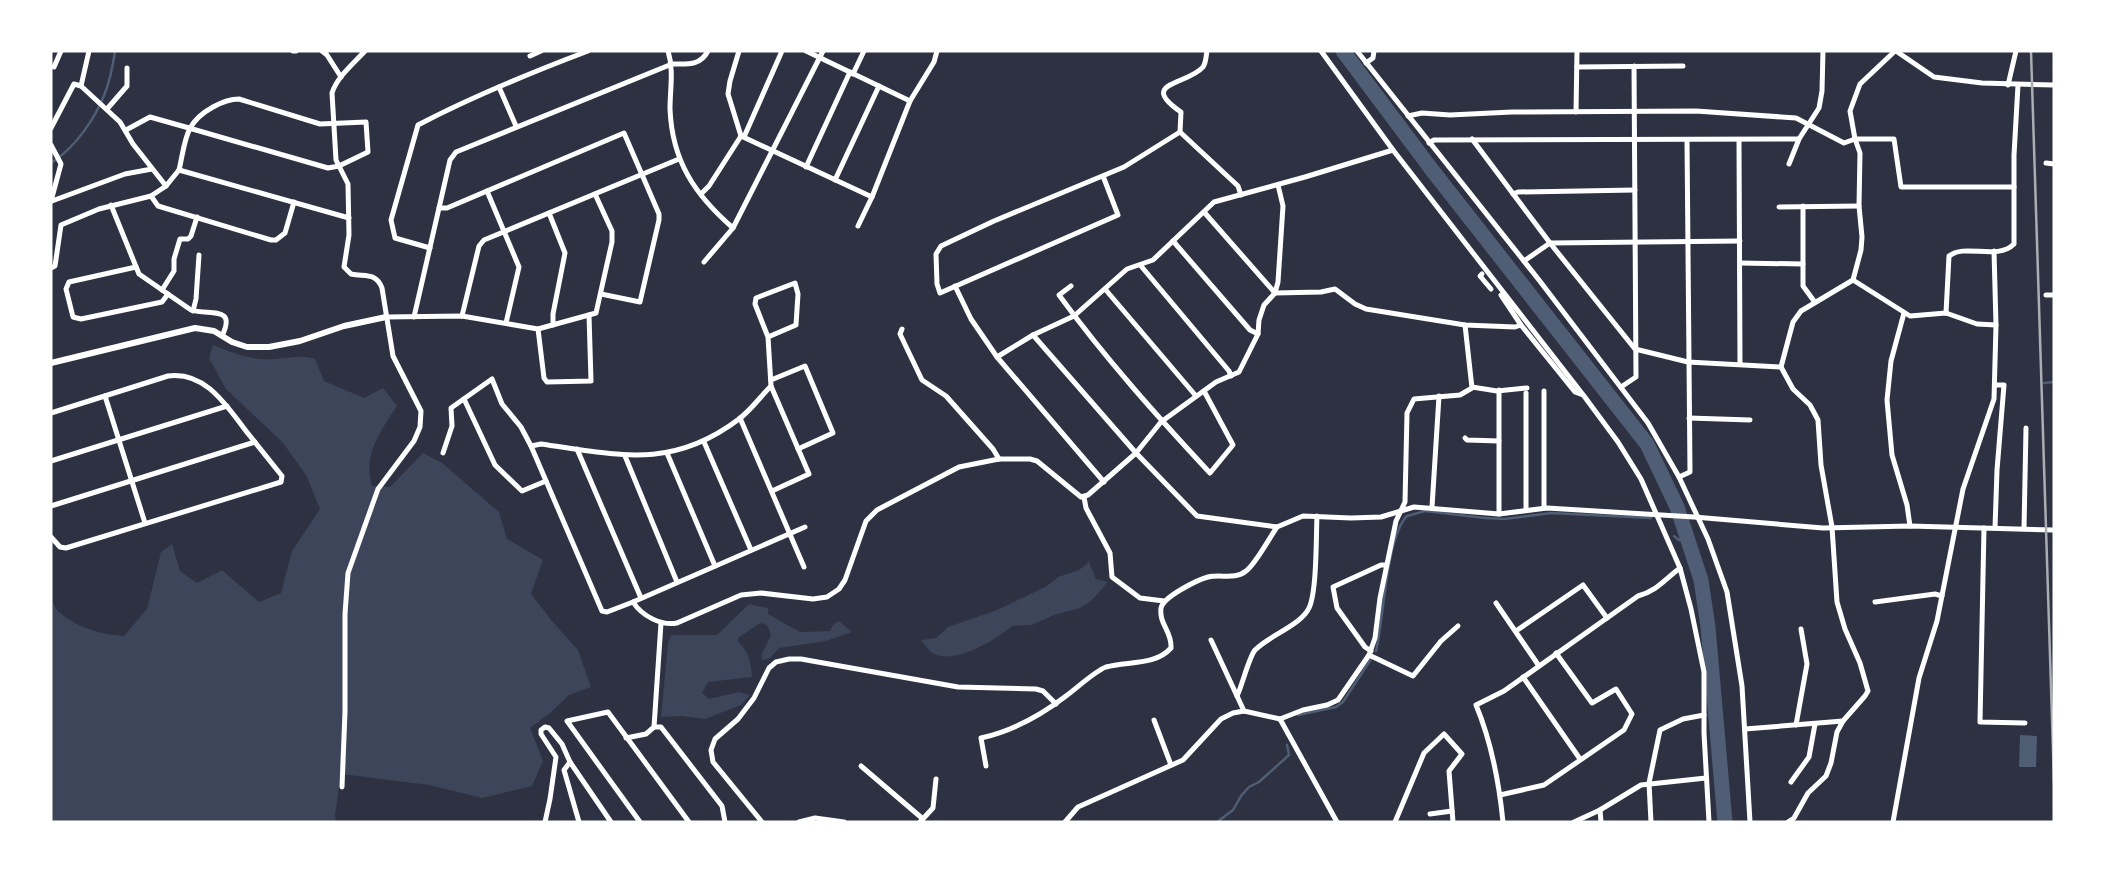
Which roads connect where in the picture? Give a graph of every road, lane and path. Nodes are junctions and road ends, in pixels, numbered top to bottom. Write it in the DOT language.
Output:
graph roads {
  1 [pos="61,51"];
  2 [pos="88,51"];
  3 [pos="322,51"];
  4 [pos="365,51"];
  5 [pos="541,51"];
  6 [pos="588,51"];
  7 [pos="668,51"];
  8 [pos="708,51"];
  9 [pos="739,51"];
  10 [pos="782,51"];
  11 [pos="806,51"];
  12 [pos="823,51"];
  13 [pos="864,51"];
  14 [pos="936,51"];
  15 [pos="1206,51"];
  16 [pos="1321,51"];
  17 [pos="1357,51"];
  18 [pos="1374,51"];
  19 [pos="1577,51"];
  20 [pos="1823,51"];
  21 [pos="1896,51"];
  22 [pos="2016,51"];
  23 [pos="530,56"];
  24 [pos="820,58"];
  25 [pos="1366,63"];
  26 [pos="672,64"];
  27 [pos="1634,66"];
  28 [pos="1683,66"];
  29 [pos="54,67"];
  30 [pos="1577,67"];
  31 [pos="127,68"];
  32 [pos="852,73"];
  33 [pos="342,77"];
  34 [pos="2008,84"];
  35 [pos="2054,84"];
  36 [pos="2018,85"];
  37 [pos="81,86"];
  38 [pos="499,86"];
  39 [pos="879,86"];
  40 [pos="910,101"];
  41 [pos="106,110"];
  42 [pos="1576,112"];
  43 [pos="1635,112"];
  44 [pos="1408,116"];
  45 [pos="334,124"];
  46 [pos="516,126"];
  47 [pos="1808,126"];
  48 [pos="51,128"];
  49 [pos="189,128"];
  50 [pos="126,130"];
  51 [pos="1180,132"];
  52 [pos="742,136"];
  53 [pos="1472,139"];
  54 [pos="1799,139"];
  55 [pos="1855,139"];
  56 [pos="1634,140"];
  57 [pos="1687,140"];
  58 [pos="1739,140"];
  59 [pos="1429,143"];
  60 [pos="53,148"];
  61 [pos="1393,150"];
  62 [pos="772,151"];
  63 [pos="679,159"];
  64 [pos="2046,163"];
  65 [pos="1790,164"];
  66 [pos="2054,164"];
  67 [pos="339,166"];
  68 [pos="806,167"];
  69 [pos="152,169"];
  70 [pos="179,170"];
  71 [pos="641,174"];
  72 [pos="1103,176"];
  73 [pos="836,180"];
  74 [pos="1278,185"];
  75 [pos="166,186"];
  76 [pos="2014,187"];
  77 [pos="1635,190"];
  78 [pos="487,191"];
  79 [pos="595,194"];
  80 [pos="701,194"];
  81 [pos="1513,194"];
  82 [pos="1241,195"];
  83 [pos="151,196"];
  84 [pos="872,197"];
  85 [pos="51,201"];
  86 [pos="294,202"];
  87 [pos="111,206"];
  88 [pos="1803,206"];
  89 [pos="1859,206"];
  90 [pos="1779,207"];
  91 [pos="439,208"];
  92 [pos="1204,212"];
  93 [pos="549,213"];
  94 [pos="197,217"];
  95 [pos="349,218"];
  96 [pos="858,226"];
  97 [pos="734,228"];
  98 [pos="504,232"];
  99 [pos="1173,241"];
  100 [pos="1635,241"];
  101 [pos="1687,241"];
  102 [pos="1740,241"];
  103 [pos="1550,243"];
  104 [pos="430,248"];
  105 [pos="1994,251"];
  106 [pos="198,255"];
  107 [pos="704,262"];
  108 [pos="1524,262"];
  109 [pos="1740,264"];
  110 [pos="1803,264"];
  111 [pos="1141,266"];
  112 [pos="136,267"];
  113 [pos="51,268"];
  114 [pos="1482,274"];
  115 [pos="1853,280"];
  116 [pos="1496,282"];
  117 [pos="955,286"];
  118 [pos="1071,286"];
  119 [pos="1105,289"];
  120 [pos="1491,289"];
  121 [pos="162,290"];
  122 [pos="1275,293"];
  123 [pos="168,294"];
  124 [pos="601,294"];
  125 [pos="2046,295"];
  126 [pos="2054,295"];
  127 [pos="1814,302"];
  128 [pos="193,311"];
  129 [pos="1904,312"];
  130 [pos="1946,313"];
  131 [pos="589,315"];
  132 [pos="414,316"];
  133 [pos="462,316"];
  134 [pos="1074,316"];
  135 [pos="386,317"];
  136 [pos="506,323"];
  137 [pos="553,325"];
  138 [pos="1465,325"];
  139 [pos="1521,325"];
  140 [pos="1996,325"];
  141 [pos="538,329"];
  142 [pos="902,329"];
  143 [pos="1258,334"];
  144 [pos="1033,335"];
  145 [pos="222,336"];
  146 [pos="768,338"];
  147 [pos="1635,349"];
  148 [pos="997,358"];
  149 [pos="1688,362"];
  150 [pos="51,363"];
  151 [pos="1740,364"];
  152 [pos="1782,366"];
  153 [pos="1231,376"];
  154 [pos="771,383"];
  155 [pos="1995,385"];
  156 [pos="1472,387"];
  157 [pos="1621,388"];
  158 [pos="1499,390"];
  159 [pos="1204,391"];
  160 [pos="1544,391"];
  161 [pos="105,396"];
  162 [pos="1196,396"];
  163 [pos="1439,396"];
  164 [pos="1584,396"];
  165 [pos="464,399"];
  166 [pos="227,406"];
  167 [pos="51,413"];
  168 [pos="740,418"];
  169 [pos="1689,418"];
  170 [pos="1750,420"];
  171 [pos="1161,422"];
  172 [pos="2026,428"];
  173 [pos="1466,438"];
  174 [pos="119,440"];
  175 [pos="1499,441"];
  176 [pos="255,442"];
  177 [pos="704,442"];
  178 [pos="531,446"];
  179 [pos="577,449"];
  180 [pos="798,449"];
  181 [pos="443,453"];
  182 [pos="667,453"];
  183 [pos="1136,454"];
  184 [pos="625,456"];
  185 [pos="999,459"];
  186 [pos="51,461"];
  187 [pos="1679,477"];
  188 [pos="132,481"];
  189 [pos="546,481"];
  190 [pos="1104,482"];
  191 [pos="772,491"];
  192 [pos="1084,497"];
  193 [pos="51,506"];
  194 [pos="1432,507"];
  195 [pos="1544,508"];
  196 [pos="1526,510"];
  197 [pos="1400,511"];
  198 [pos="1498,514"];
  199 [pos="1661,514"];
  200 [pos="1317,516"];
  201 [pos="1696,517"];
  202 [pos="145,523"];
  203 [pos="1910,526"];
  204 [pos="805,527"];
  205 [pos="1277,527"];
  206 [pos="1832,527"];
  207 [pos="1957,527"];
  208 [pos="1984,528"];
  209 [pos="1995,528"];
  210 [pos="2024,529"];
  211 [pos="2054,530"];
  212 [pos="790,533"];
  213 [pos="51,537"];
  214 [pos="752,550"];
  215 [pos="1386,565"];
  216 [pos="715,566"];
  217 [pos="804,567"];
  218 [pos="1680,568"];
  219 [pos="677,582"];
  220 [pos="1942,596"];
  221 [pos="641,598"];
  222 [pos="1164,601"];
  223 [pos="633,602"];
  224 [pos="1875,602"];
  225 [pos="1496,603"];
  226 [pos="1607,618"];
  227 [pos="661,622"];
  228 [pos="1458,626"];
  229 [pos="1801,629"];
  230 [pos="1516,631"];
  231 [pos="1211,640"];
  232 [pos="1370,653"];
  233 [pos="1556,653"];
  234 [pos="1539,666"];
  235 [pos="1522,677"];
  236 [pos="1237,696"];
  237 [pos="1056,704"];
  238 [pos="1244,711"];
  239 [pos="1704,715"];
  240 [pos="1280,719"];
  241 [pos="1154,720"];
  242 [pos="1843,722"];
  243 [pos="2025,723"];
  244 [pos="1815,724"];
  245 [pos="1796,725"];
  246 [pos="654,727"];
  247 [pos="1745,729"];
  248 [pos="626,738"];
  249 [pos="1580,759"];
  250 [pos="570,762"];
  251 [pos="1171,765"];
  252 [pos="861,766"];
  253 [pos="986,766"];
  254 [pos="1706,778"];
  255 [pos="936,779"];
  256 [pos="1790,782"];
  257 [pos="1649,783"];
  258 [pos="342,786"];
  259 [pos="1500,795"];
  260 [pos="1452,810"];
  261 [pos="1600,810"];
  262 [pos="1430,814"];
  263 [pos="922,820"];
  264 [pos="545,822"];
  265 [pos="578,822"];
  266 [pos="612,822"];
  267 [pos="640,822"];
  268 [pos="689,822"];
  269 [pos="725,822"];
  270 [pos="762,822"];
  271 [pos="800,822"];
  272 [pos="844,822"];
  273 [pos="1065,822"];
  274 [pos="1337,822"];
  275 [pos="1395,822"];
  276 [pos="1454,822"];
  277 [pos="1504,822"];
  278 [pos="1574,822"];
  279 [pos="1601,822"];
  280 [pos="1651,822"];
  281 [pos="1709,822"];
  282 [pos="1750,822"];
  283 [pos="1788,822"];
  284 [pos="1893,822"];
  1 -- 29 [label="street"];
  2 -- 37 [label="street"];
  3 -- 33 [label="street"];
  4 -- 33 [label="street"];
  5 -- 23 [label="street"];
  6 -- 38 [label="street"];
  7 -- 26 [label="street"];
  8 -- 26 [label="street"];
  9 -- 52 [label="street"];
  10 -- 52 [label="street"];
  11 -- 24 [label="street"];
  12 -- 24 [label="street"];
  13 -- 32 [label="street"];
  14 -- 40 [label="street"];
  15 -- 51 [label="street"];
  16 -- 61 [label="street"];
  17 -- 25 [label="street"];
  18 -- 25 [label="street"];
  19 -- 30 [label="street"];
  20 -- 47 [label="street"];
  21 -- 34 [label="street"];
  21 -- 55 [label="street"];
  22 -- 34 [label="street"];
  24 -- 32 [label="street"];
  24 -- 62 [label="street"];
  25 -- 44 [label="street"];
  26 -- 46 [label="street"];
  26 -- 63 [label="street"];
  27 -- 28 [label="street"];
  27 -- 30 [label="street"];
  27 -- 43 [label="street"];
  30 -- 42 [label="street"];
  31 -- 41 [label="street"];
  32 -- 39 [label="street"];
  32 -- 68 [label="street"];
  33 -- 45 [label="street"];
  34 -- 36 [label="street"];
  35 -- 36 [label="street"];
  36 -- 76 [label="street"];
  37 -- 41 [label="street"];
  37 -- 48 [label="street"];
  38 -- 46 [label="street"];
  38 -- 104 [label="street"];
  39 -- 40 [label="street"];
  39 -- 73 [label="street"];
  40 -- 84 [label="street"];
  41 -- 50 [label="street"];
  42 -- 43 [label="street"];
  42 -- 44 [label="street"];
  43 -- 47 [label="street"];
  43 -- 56 [label="street"];
  44 -- 59 [label="street"];
  45 -- 49 [label="street"];
  45 -- 67 [label="street"];
  45 -- 67 [label="street"];
  46 -- 91 [label="street"];
  47 -- 54 [label="street"];
  47 -- 55 [label="street"];
  49 -- 50 [label="street"];
  49 -- 67 [label="street"];
  49 -- 70 [label="street"];
  50 -- 69 [label="street"];
  51 -- 72 [label="street"];
  51 -- 82 [label="street"];
  52 -- 62 [label="street"];
  52 -- 80 [label="street"];
  53 -- 56 [label="street"];
  53 -- 59 [label="street"];
  53 -- 81 [label="street"];
  54 -- 58 [label="street"];
  54 -- 65 [label="street"];
  55 -- 76 [label="street"];
  55 -- 89 [label="street"];
  56 -- 57 [label="street"];
  56 -- 77 [label="street"];
  57 -- 58 [label="street"];
  57 -- 101 [label="street"];
  58 -- 102 [label="street"];
  59 -- 108 [label="street"];
  60 -- 85 [label="street"];
  61 -- 74 [label="street"];
  61 -- 116 [label="street"];
  62 -- 68 [label="street"];
  62 -- 97 [label="street"];
  63 -- 71 [label="street"];
  63 -- 80 [label="street"];
  64 -- 66 [label="street"];
  67 -- 95 [label="street"];
  68 -- 73 [label="street"];
  69 -- 75 [label="street"];
  69 -- 85 [label="street"];
  70 -- 75 [label="street"];
  70 -- 86 [label="street"];
  71 -- 78 [label="street"];
  71 -- 79 [label="street"];
  71 -- 124 [label="street"];
  72 -- 117 [label="street"];
  72 -- 117 [label="street"];
  73 -- 84 [label="street"];
  74 -- 82 [label="street"];
  74 -- 122 [label="street"];
  75 -- 83 [label="street"];
  76 -- 105 [label="street"];
  77 -- 81 [label="street"];
  77 -- 100 [label="street"];
  78 -- 91 [label="street"];
  78 -- 98 [label="street"];
  79 -- 93 [label="street"];
  79 -- 124 [label="street"];
  80 -- 97 [label="street"];
  81 -- 103 [label="street"];
  82 -- 92 [label="street"];
  83 -- 87 [label="street"];
  83 -- 94 [label="street"];
  84 -- 96 [label="street"];
  86 -- 94 [label="street"];
  86 -- 95 [label="street"];
  87 -- 112 [label="street"];
  87 -- 113 [label="street"];
  88 -- 89 [label="street"];
  88 -- 90 [label="street"];
  88 -- 110 [label="street"];
  89 -- 115 [label="street"];
  91 -- 104 [label="street"];
  92 -- 99 [label="street"];
  92 -- 122 [label="street"];
  93 -- 98 [label="street"];
  93 -- 137 [label="street"];
  94 -- 121 [label="street"];
  95 -- 135 [label="street"];
  97 -- 107 [label="street"];
  98 -- 133 [label="street"];
  98 -- 136 [label="street"];
  99 -- 111 [label="street"];
  99 -- 143 [label="street"];
  100 -- 101 [label="street"];
  100 -- 103 [label="street"];
  100 -- 147 [label="street"];
  101 -- 102 [label="street"];
  101 -- 149 [label="street"];
  102 -- 109 [label="street"];
  103 -- 108 [label="street"];
  103 -- 147 [label="street"];
  104 -- 132 [label="street"];
  105 -- 130 [label="street"];
  105 -- 140 [label="street"];
  106 -- 128 [label="street"];
  108 -- 157 [label="street"];
  109 -- 110 [label="street"];
  109 -- 151 [label="street"];
  110 -- 127 [label="street"];
  111 -- 119 [label="street"];
  111 -- 153 [label="street"];
  112 -- 121 [label="street"];
  112 -- 123 [label="street"];
  114 -- 120 [label="street"];
  115 -- 127 [label="street"];
  115 -- 129 [label="street"];
  116 -- 139 [label="street"];
  116 -- 164 [label="street"];
  117 -- 148 [label="street"];
  118 -- 134 [label="street"];
  119 -- 134 [label="street"];
  119 -- 162 [label="street"];
  121 -- 123 [label="street"];
  122 -- 138 [label="street"];
  122 -- 143 [label="street"];
  123 -- 128 [label="street"];
  124 -- 131 [label="street"];
  125 -- 126 [label="street"];
  127 -- 152 [label="street"];
  128 -- 145 [label="street"];
  129 -- 130 [label="street"];
  129 -- 203 [label="street"];
  130 -- 140 [label="street"];
  131 -- 137 [label="street"];
  131 -- 141 [label="street"];
  132 -- 133 [label="street"];
  132 -- 135 [label="street"];
  133 -- 136 [label="street"];
  134 -- 144 [label="street"];
  134 -- 171 [label="street"];
  135 -- 145 [label="street"];
  135 -- 258 [label="street"];
  136 -- 141 [label="street"];
  137 -- 141 [label="street"];
  138 -- 139 [label="street"];
  138 -- 156 [label="street"];
  139 -- 164 [label="street"];
  140 -- 155 [label="street"];
  142 -- 185 [label="street"];
  143 -- 153 [label="street"];
  144 -- 148 [label="street"];
  144 -- 183 [label="street"];
  145 -- 150 [label="street"];
  146 -- 146 [label="street"];
  146 -- 154 [label="street"];
  147 -- 149 [label="street"];
  147 -- 157 [label="street"];
  148 -- 190 [label="street"];
  149 -- 151 [label="street"];
  149 -- 169 [label="street"];
  151 -- 152 [label="street"];
  152 -- 206 [label="street"];
  153 -- 159 [label="street"];
  154 -- 168 [label="street"];
  154 -- 180 [label="street"];
  154 -- 180 [label="street"];
  155 -- 207 [label="street"];
  155 -- 209 [label="street"];
  156 -- 158 [label="street"];
  156 -- 163 [label="street"];
  157 -- 187 [label="street"];
  158 -- 175 [label="street"];
  158 -- 196 [label="street"];
  159 -- 162 [label="street"];
  159 -- 171 [label="street"];
  160 -- 195 [label="street"];
  161 -- 166 [label="street"];
  161 -- 167 [label="street"];
  161 -- 174 [label="street"];
  162 -- 171 [label="street"];
  163 -- 194 [label="street"];
  163 -- 197 [label="street"];
  164 -- 199 [label="street"];
  165 -- 178 [label="street"];
  165 -- 181 [label="street"];
  165 -- 189 [label="street"];
  166 -- 174 [label="street"];
  166 -- 176 [label="street"];
  168 -- 177 [label="street"];
  168 -- 191 [label="street"];
  169 -- 170 [label="street"];
  169 -- 187 [label="street"];
  171 -- 183 [label="street"];
  172 -- 210 [label="street"];
  173 -- 175 [label="street"];
  174 -- 186 [label="street"];
  174 -- 188 [label="street"];
  175 -- 198 [label="street"];
  176 -- 188 [label="street"];
  176 -- 202 [label="street"];
  177 -- 182 [label="street"];
  177 -- 214 [label="street"];
  178 -- 179 [label="street"];
  178 -- 189 [label="street"];
  179 -- 184 [label="street"];
  179 -- 221 [label="street"];
  180 -- 191 [label="street"];
  182 -- 184 [label="street"];
  182 -- 216 [label="street"];
  183 -- 190 [label="street"];
  183 -- 205 [label="street"];
  184 -- 219 [label="street"];
  185 -- 192 [label="street"];
  185 -- 227 [label="street"];
  187 -- 201 [label="street"];
  188 -- 193 [label="street"];
  188 -- 202 [label="street"];
  189 -- 223 [label="street"];
  190 -- 192 [label="street"];
  191 -- 212 [label="street"];
  192 -- 222 [label="street"];
  194 -- 197 [label="street"];
  194 -- 198 [label="street"];
  195 -- 196 [label="street"];
  195 -- 199 [label="street"];
  196 -- 198 [label="street"];
  197 -- 200 [label="street"];
  197 -- 215 [label="street"];
  199 -- 201 [label="street"];
  199 -- 218 [label="street"];
  200 -- 205 [label="street"];
  200 -- 236 [label="street"];
  201 -- 206 [label="street"];
  201 -- 247 [label="street"];
  202 -- 213 [label="street"];
  203 -- 206 [label="street"];
  203 -- 207 [label="street"];
  204 -- 212 [label="street"];
  205 -- 222 [label="street"];
  206 -- 242 [label="street"];
  207 -- 208 [label="street"];
  207 -- 220 [label="street"];
  208 -- 209 [label="street"];
  208 -- 243 [label="street"];
  209 -- 210 [label="street"];
  210 -- 211 [label="street"];
  212 -- 214 [label="street"];
  212 -- 217 [label="street"];
  214 -- 216 [label="street"];
  215 -- 232 [label="street"];
  215 -- 232 [label="street"];
  216 -- 219 [label="street"];
  218 -- 226 [label="street"];
  218 -- 239 [label="street"];
  219 -- 221 [label="street"];
  220 -- 224 [label="street"];
  220 -- 284 [label="street"];
  221 -- 223 [label="street"];
  222 -- 237 [label="street"];
  223 -- 227 [label="street"];
  225 -- 230 [label="street"];
  226 -- 230 [label="street"];
  226 -- 233 [label="street"];
  227 -- 246 [label="street"];
  228 -- 232 [label="street"];
  229 -- 245 [label="street"];
  230 -- 234 [label="street"];
  231 -- 236 [label="street"];
  232 -- 240 [label="street"];
  233 -- 234 [label="street"];
  233 -- 249 [label="street"];
  234 -- 235 [label="street"];
  235 -- 249 [label="street"];
  235 -- 259 [label="street"];
  236 -- 238 [label="street"];
  237 -- 253 [label="street"];
  237 -- 270 [label="street"];
  238 -- 240 [label="street"];
  238 -- 251 [label="street"];
  239 -- 254 [label="street"];
  239 -- 257 [label="street"];
  240 -- 274 [label="street"];
  241 -- 251 [label="street"];
  242 -- 244 [label="street"];
  242 -- 283 [label="street"];
  244 -- 245 [label="street"];
  244 -- 256 [label="street"];
  245 -- 247 [label="street"];
  246 -- 248 [label="street"];
  246 -- 269 [label="street"];
  247 -- 282 [label="street"];
  248 -- 267 [label="street"];
  248 -- 268 [label="street"];
  249 -- 259 [label="street"];
  250 -- 264 [label="street"];
  250 -- 265 [label="street"];
  250 -- 266 [label="street"];
  251 -- 273 [label="street"];
  252 -- 263 [label="street"];
  254 -- 257 [label="street"];
  254 -- 281 [label="street"];
  255 -- 263 [label="street"];
  257 -- 261 [label="street"];
  257 -- 280 [label="street"];
  259 -- 277 [label="street"];
  260 -- 262 [label="street"];
  260 -- 275 [label="street"];
  260 -- 276 [label="street"];
  261 -- 278 [label="street"];
  261 -- 279 [label="street"];
  271 -- 272 [label="street"];
}
